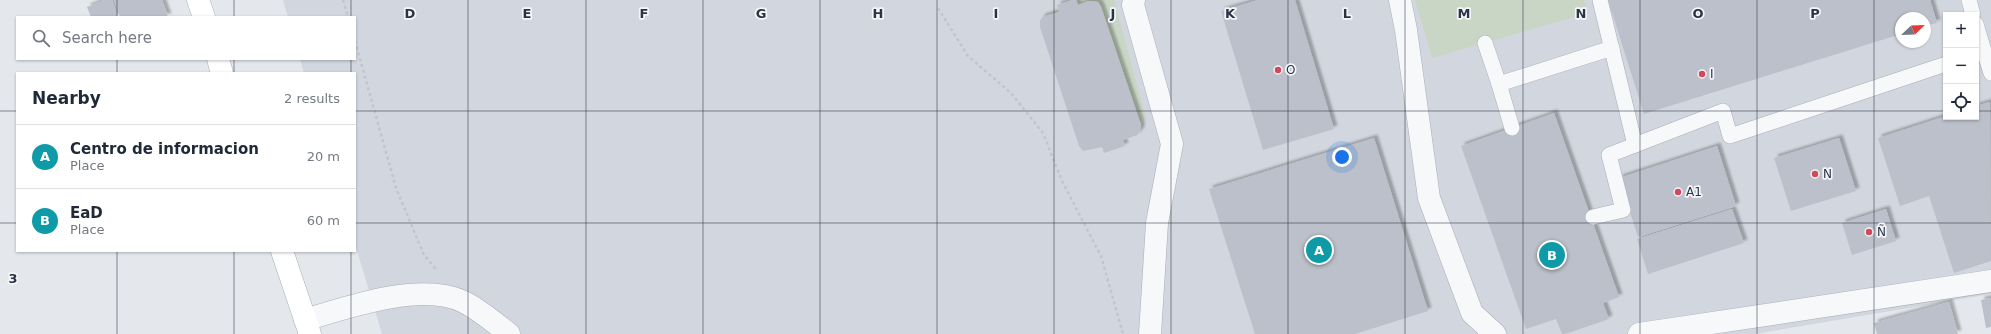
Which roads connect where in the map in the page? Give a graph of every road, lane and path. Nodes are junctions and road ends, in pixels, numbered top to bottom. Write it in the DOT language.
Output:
graph roads {
  1 [pos="198,0"];
  2 [pos="343,0"];
  3 [pos="1134,0"];
  4 [pos="1400,0"];
  5 [pos="1600,0"];
  6 [pos="1969,0"];
  7 [pos="938,8"];
  8 [pos="1972,12"];
  9 [pos="204,16"];
  10 [pos="348,16"];
  11 [pos="1485,43"];
  12 [pos="356,45"];
  13 [pos="1612,48"];
  14 [pos="1980,52"];
  15 [pos="218,60"];
  16 [pos="1943,65"];
  17 [pos="222,72"];
  18 [pos="1991,73"];
  19 [pos="1499,84"];
  20 [pos="1512,128"];
  21 [pos="1635,145"];
  22 [pos="1593,217"];
  23 [pos="282,252"];
  24 [pos="1991,281"];
  25 [pos="463,302"];
  26 [pos="308,327"];
  27 [pos="509,334"];
  28 [pos="1123,334"];
  29 [pos="1150,334"];
  30 [pos="1496,334"];
  31 [pos="1639,334"];
  1 -- 9 [label="main road"];
  2 -- 10 [label="path"];
  3 -- 29 [label="street"];
  4 -- 30 [label="street"];
  5 -- 13 [label="lane"];
  6 -- 8 [label="lane"];
  7 -- 28 [label="path"];
  11 -- 19 [label="lane"];
  12 -- 25 [label="path"];
  13 -- 19 [label="lane"];
  13 -- 21 [label="lane"];
  14 -- 18 [label="lane"];
  15 -- 17 [label="main road"];
  16 -- 21 [label="lane"];
  19 -- 20 [label="lane"];
  21 -- 22 [label="lane"];
  23 -- 26 [label="main road"];
  24 -- 31 [label="street"];
  25 -- 26 [label="street"];
  25 -- 27 [label="street"];
}
